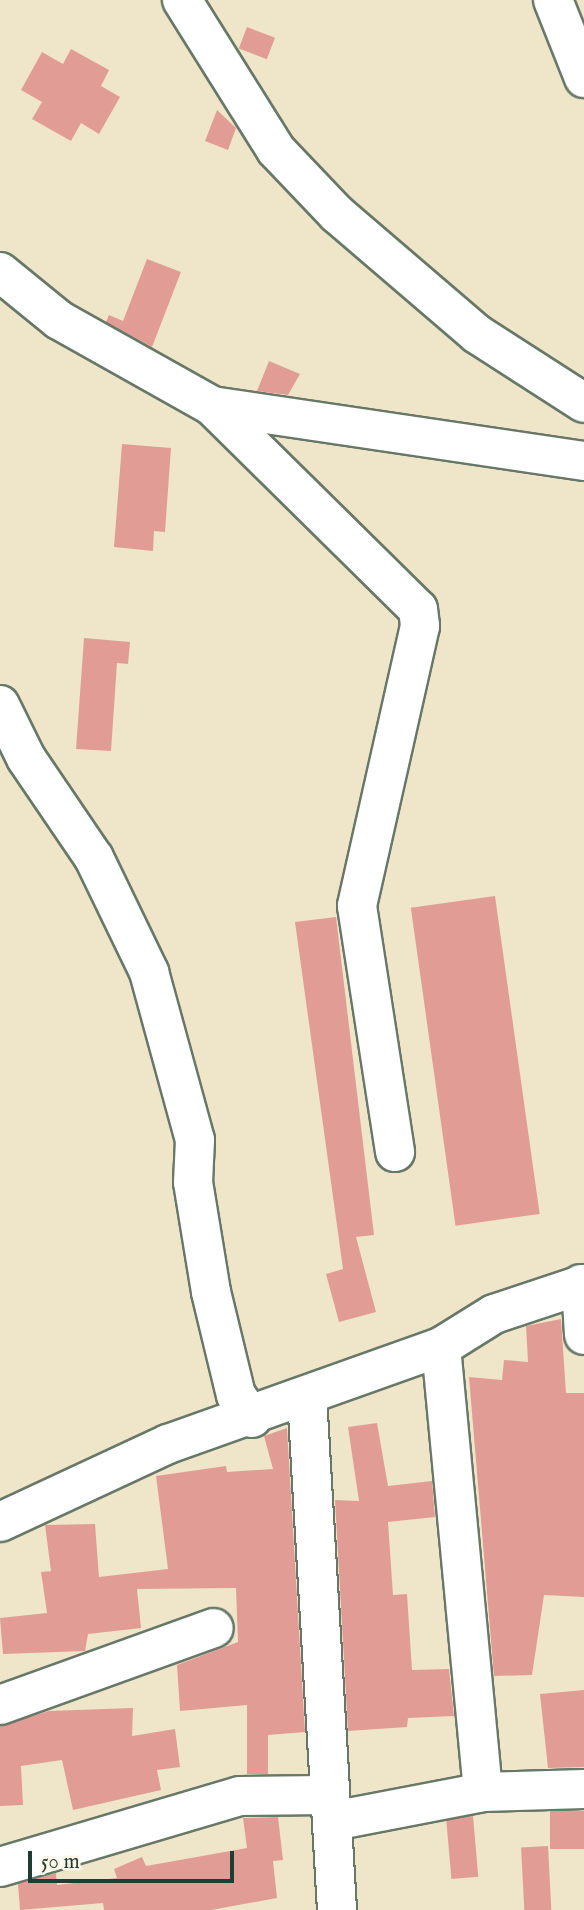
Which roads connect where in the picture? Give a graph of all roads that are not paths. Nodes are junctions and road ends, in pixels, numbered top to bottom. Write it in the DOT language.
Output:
graph roads {
  1 [pos="182,0"];
  2 [pos="560,2"];
  3 [pos="584,78"];
  4 [pos="0,272"];
  5 [pos="584,402"];
  6 [pos="212,406"];
  7 [pos="584,461"];
  8 [pos="0,705"];
  9 [pos="395,1152"];
  10 [pos="582,1284"];
  11 [pos="584,1335"];
  12 [pos="441,1347"];
  13 [pos="307,1397"];
  14 [pos="252,1418"];
  15 [pos="0,1522"];
  16 [pos="214,1628"];
  17 [pos="0,1705"];
  18 [pos="584,1789"];
  19 [pos="484,1792"];
  20 [pos="330,1808"];
  21 [pos="0,1867"];
  22 [pos="337,1910"];
  1 -- 5 [label="street"];
  2 -- 3 [label="street"];
  4 -- 6 [label="street"];
  6 -- 7 [label="street"];
  6 -- 9 [label="street"];
  8 -- 14 [label="street"];
  10 -- 11 [label="street"];
  10 -- 12 [label="street"];
  12 -- 13 [label="street"];
  12 -- 19 [label="street"];
  13 -- 14 [label="street"];
  13 -- 20 [label="street"];
  14 -- 15 [label="street"];
  16 -- 17 [label="street"];
  18 -- 19 [label="street"];
  19 -- 20 [label="street"];
  20 -- 21 [label="street"];
  20 -- 22 [label="street"];
}
